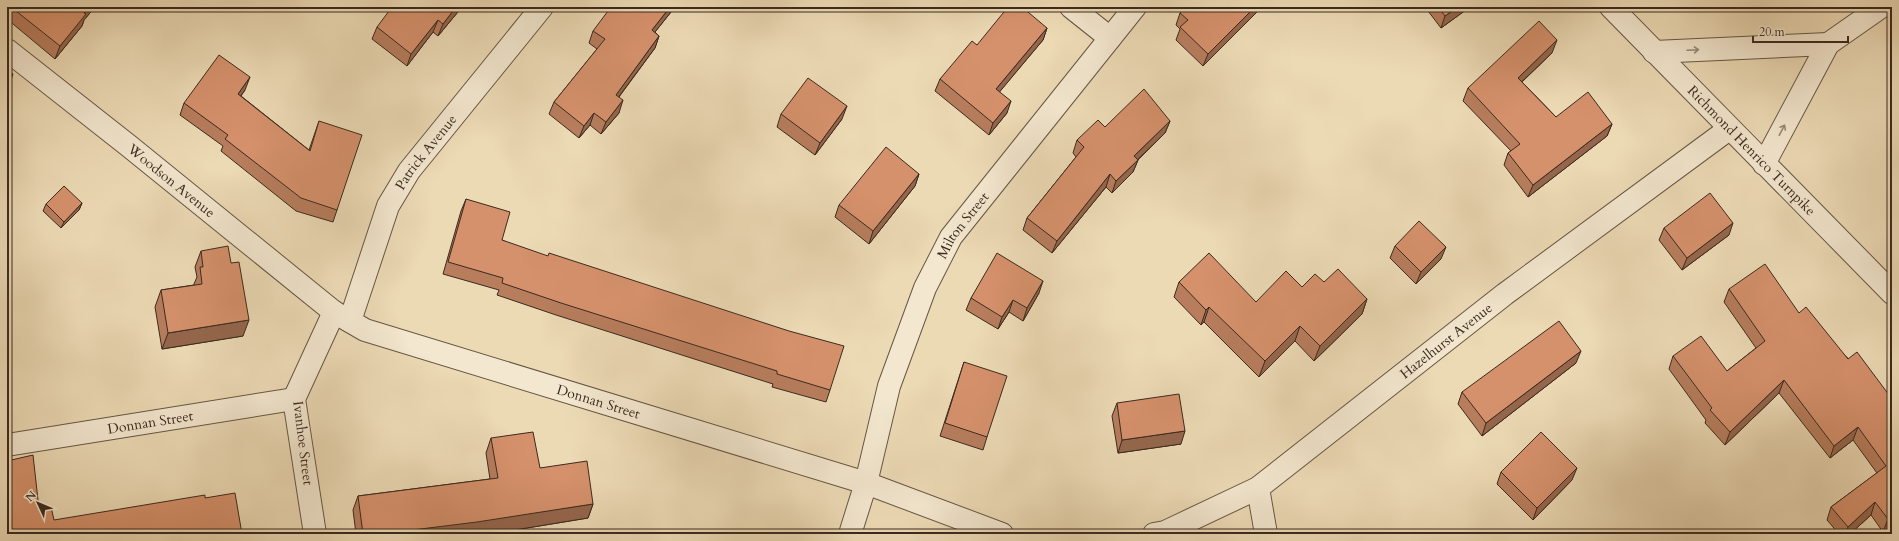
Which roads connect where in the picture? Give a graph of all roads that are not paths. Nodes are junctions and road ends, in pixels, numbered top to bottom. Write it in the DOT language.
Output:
graph roads {
  1 [pos="542,7"];
  2 [pos="1072,7"];
  3 [pos="1134,7"];
  4 [pos="1611,7"];
  5 [pos="1881,7"];
  6 [pos="1110,38"];
  7 [pos="1828,44"];
  8 [pos="7,50"];
  9 [pos="1654,52"];
  10 [pos="1729,130"];
  11 [pos="1764,164"];
  12 [pos="1892,293"];
  13 [pos="342,317"];
  14 [pos="294,399"];
  15 [pos="7,445"];
  16 [pos="866,483"];
  17 [pos="1258,488"];
  18 [pos="315,534"];
  19 [pos="850,534"];
  20 [pos="1002,534"];
  21 [pos="1154,534"];
  22 [pos="1266,534"];
  1 -- 13 [label="street, Patrick Avenue"];
  2 -- 6 [label="street"];
  3 -- 6 [label="street, Milton Street"];
  4 -- 9 [label="street, Richmond Henrico Turnpike"];
  5 -- 7 [label="street"];
  6 -- 16 [label="street, Milton Street"];
  9 -- 7 [label="street, one-way"];
  11 -- 7 [label="street, one-way"];
  8 -- 13 [label="street, Woodson Avenue"];
  9 -- 10 [label="street, Richmond Henrico Turnpike"];
  10 -- 11 [label="street, Richmond Henrico Turnpike"];
  10 -- 17 [label="street, Hazelhurst Avenue"];
  11 -- 12 [label="street, Richmond Henrico Turnpike"];
  13 -- 14 [label="street, Ivanhoe Street"];
  13 -- 16 [label="street, Donnan Street"];
  14 -- 15 [label="street, Donnan Street"];
  14 -- 18 [label="street, Ivanhoe Street"];
  16 -- 19 [label="street, Milton Street"];
  16 -- 20 [label="street"];
  17 -- 21 [label="street, Hazelhurst Avenue"];
  17 -- 22 [label="street"];
}
